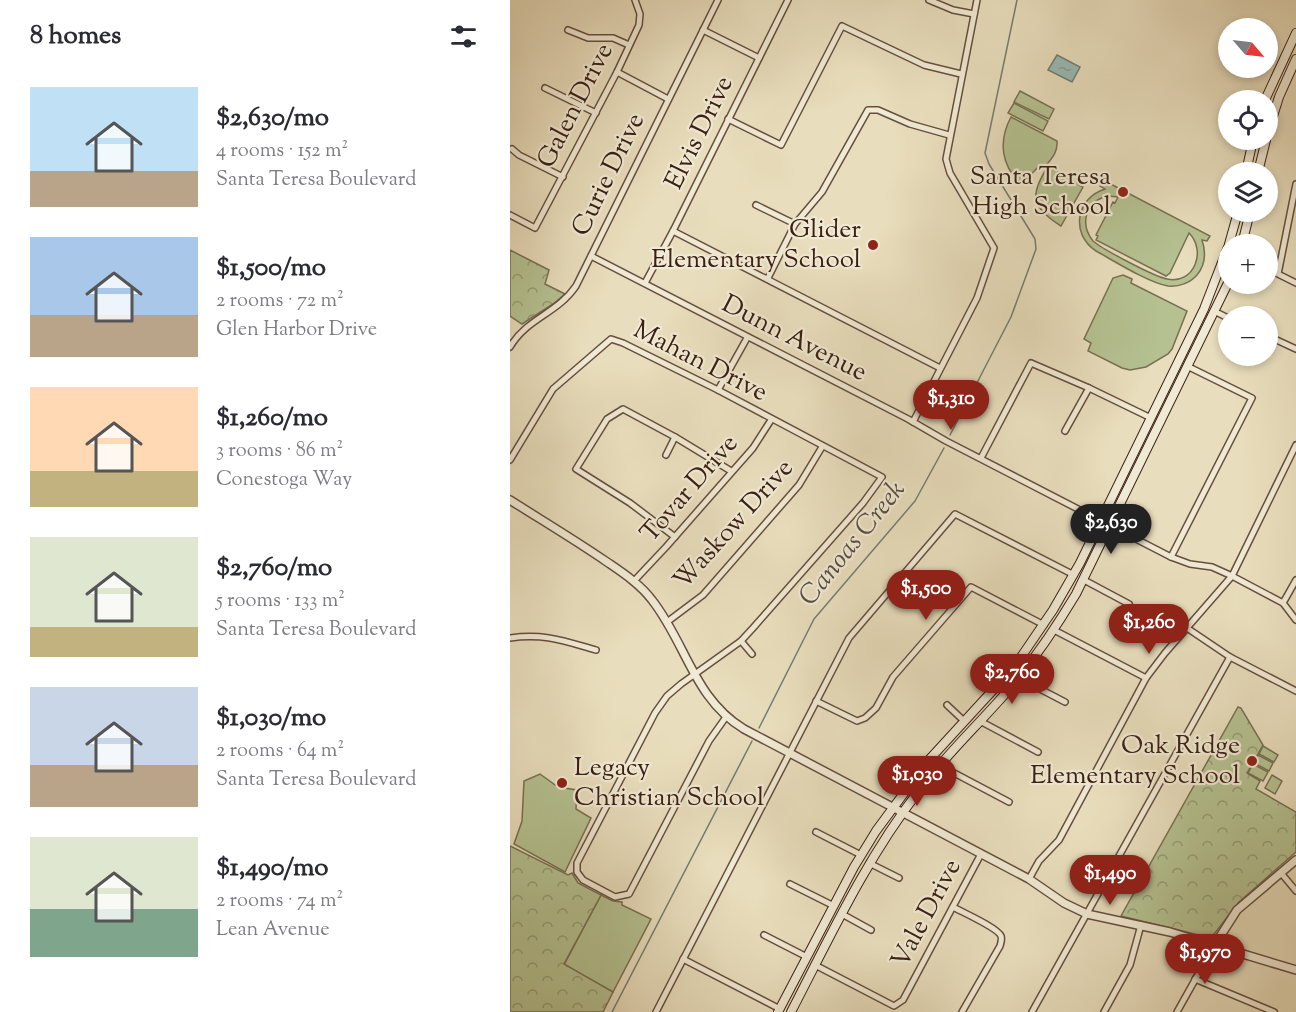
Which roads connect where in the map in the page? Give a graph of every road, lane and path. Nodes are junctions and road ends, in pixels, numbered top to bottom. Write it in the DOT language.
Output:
graph roads {
  1 [pos="635,0"];
  2 [pos="718,0"];
  3 [pos="788,0"];
  4 [pos="929,0"];
  5 [pos="977,0"];
  6 [pos="974,14"];
  7 [pos="568,30"];
  8 [pos="703,30"];
  9 [pos="1296,33"];
  10 [pos="629,45"];
  11 [pos="759,58"];
  12 [pos="1296,59"];
  13 [pos="617,72"];
  14 [pos="961,74"];
  15 [pos="545,88"];
  16 [pos="1270,90"];
  17 [pos="668,99"];
  18 [pos="1278,100"];
  19 [pos="596,113"];
  20 [pos="728,118"];
  21 [pos="949,135"];
  22 [pos="512,149"];
  23 [pos="563,177"];
  24 [pos="1296,184"];
  25 [pos="756,205"];
  26 [pos="510,215"];
  27 [pos="795,224"];
  28 [pos="673,231"];
  29 [pos="591,256"];
  30 [pos="1218,277"];
  31 [pos="768,278"];
  32 [pos="645,283"];
  33 [pos="1296,283"];
  34 [pos="1223,294"];
  35 [pos="1216,312"];
  36 [pos="747,338"];
  37 [pos="1278,341"];
  38 [pos="510,346"];
  39 [pos="1296,349"];
  40 [pos="1189,367"];
  41 [pos="940,368"];
  42 [pos="1089,388"];
  43 [pos="718,390"];
  44 [pos="1151,418"];
  45 [pos="771,420"];
  46 [pos="913,422"];
  47 [pos="1065,431"];
  48 [pos="675,437"];
  49 [pos="1296,445"];
  50 [pos="822,447"];
  51 [pos="666,455"];
  52 [pos="981,458"];
  53 [pos="510,460"];
  54 [pos="731,471"];
  55 [pos="510,500"];
  56 [pos="1101,521"];
  57 [pos="1111,526"];
  58 [pos="675,537"];
  59 [pos="1171,557"];
  60 [pos="1074,575"];
  61 [pos="1232,576"];
  62 [pos="1084,580"];
  63 [pos="1296,580"];
  64 [pos="634,581"];
  65 [pos="1283,603"];
  66 [pos="1129,604"];
  67 [pos="1296,620"];
  68 [pos="667,622"];
  69 [pos="1044,625"];
  70 [pos="1187,628"];
  71 [pos="1054,630"];
  72 [pos="510,638"];
  73 [pos="741,641"];
  74 [pos="597,650"];
  75 [pos="752,654"];
  76 [pos="1230,657"];
  77 [pos="987,662"];
  78 [pos="694,674"];
  79 [pos="1005,676"];
  80 [pos="1019,678"];
  81 [pos="1146,678"];
  82 [pos="1296,691"];
  83 [pos="816,701"];
  84 [pos="1065,702"];
  85 [pos="947,705"];
  86 [pos="726,717"];
  87 [pos="964,721"];
  88 [pos="980,721"];
  89 [pos="791,752"];
  90 [pos="1038,752"];
  91 [pos="939,765"];
  92 [pos="1009,802"];
  93 [pos="892,807"];
  94 [pos="902,813"];
  95 [pos="816,832"];
  96 [pos="981,854"];
  97 [pos="861,855"];
  98 [pos="1296,860"];
  99 [pos="869,863"];
  100 [pos="1281,873"];
  101 [pos="899,878"];
  102 [pos="1029,879"];
  103 [pos="790,884"];
  104 [pos="1296,891"];
  105 [pos="834,906"];
  106 [pos="953,907"];
  107 [pos="842,914"];
  108 [pos="1087,914"];
  109 [pos="1141,926"];
  110 [pos="871,930"];
  111 [pos="764,935"];
  112 [pos="1214,946"];
  113 [pos="807,957"];
  114 [pos="683,959"];
  115 [pos="815,965"];
  116 [pos="1296,970"];
  117 [pos="1195,979"];
  118 [pos="779,1011"];
  119 [pos="656,1012"];
  120 [pos="791,1012"];
  121 [pos="962,1012"];
  122 [pos="1032,1012"];
  123 [pos="1104,1012"];
  124 [pos="1177,1012"];
  125 [pos="1274,1012"];
  1 -- 10 [label="street, Galen Drive"];
  2 -- 8 [label="street, Curie Drive"];
  3 -- 11 [label="street, Elvis Drive"];
  4 -- 6 [label="street"];
  5 -- 6 [label="street"];
  6 -- 14 [label="street"];
  7 -- 10 [label="street"];
  8 -- 11 [label="street"];
  8 -- 17 [label="street, Curie Drive"];
  9 -- 16 [label="main road"];
  10 -- 13 [label="street, Galen Drive"];
  11 -- 20 [label="street, Elvis Drive"];
  12 -- 18 [label="main road"];
  13 -- 17 [label="street"];
  13 -- 19 [label="street, Galen Drive"];
  14 -- 20 [label="street"];
  14 -- 21 [label="street"];
  15 -- 19 [label="street"];
  17 -- 29 [label="street, Curie Drive"];
  19 -- 23 [label="street, Galen Drive"];
  20 -- 28 [label="street, Elvis Drive"];
  21 -- 27 [label="street"];
  21 -- 41 [label="street"];
  22 -- 23 [label="street"];
  23 -- 26 [label="street, Galen Drive"];
  24 -- 33 [label="street"];
  25 -- 27 [label="street"];
  27 -- 31 [label="street"];
  28 -- 31 [label="street"];
  28 -- 32 [label="street, Elvis Drive"];
  29 -- 32 [label="street, Dunn Avenue"];
  29 -- 38 [label="street, Curie Drive"];
  30 -- 44 [label="main road"];
  31 -- 41 [label="street"];
  32 -- 36 [label="street, Dunn Avenue"];
  34 -- 35 [label="main road"];
  35 -- 40 [label="main road"];
  36 -- 43 [label="street"];
  36 -- 46 [label="street, Dunn Avenue"];
  37 -- 39 [label="street"];
  40 -- 57 [label="main road"];
  40 -- 59 [label="street"];
  41 -- 46 [label="street"];
  42 -- 44 [label="street"];
  42 -- 47 [label="street"];
  42 -- 52 [label="street"];
  43 -- 45 [label="street, Mahan Drive"];
  43 -- 53 [label="street, Mahan Drive"];
  44 -- 56 [label="main road"];
  45 -- 50 [label="street, Mahan Drive"];
  45 -- 54 [label="street, Tovar Drive"];
  46 -- 52 [label="street, Dunn Avenue"];
  48 -- 51 [label="street"];
  48 -- 54 [label="street"];
  48 -- 58 [label="street"];
  49 -- 61 [label="street"];
  50 -- 68 [label="street, Waskow Drive"];
  50 -- 73 [label="street, Mahan Drive"];
  52 -- 56 [label="street, Dunn Avenue"];
  54 -- 58 [label="street, Tovar Drive"];
  55 -- 64 [label="street"];
  56 -- 57 [label="street, Dunn Avenue"];
  56 -- 60 [label="main road"];
  57 -- 59 [label="street, Dunn Avenue"];
  57 -- 62 [label="main road"];
  58 -- 64 [label="street, Tovar Drive"];
  59 -- 61 [label="street, Dunn Avenue"];
  60 -- 69 [label="main road"];
  60 -- 83 [label="street"];
  61 -- 65 [label="street, Dunn Avenue"];
  61 -- 70 [label="street"];
  62 -- 66 [label="street"];
  62 -- 71 [label="main road"];
  63 -- 65 [label="street"];
  64 -- 68 [label="street"];
  65 -- 67 [label="street, Dunn Avenue"];
  68 -- 78 [label="street"];
  69 -- 79 [label="main road"];
  69 -- 83 [label="street"];
  70 -- 76 [label="street"];
  70 -- 81 [label="street"];
  71 -- 80 [label="main road"];
  71 -- 81 [label="street"];
  72 -- 74 [label="street"];
  73 -- 75 [label="street"];
  73 -- 78 [label="street"];
  76 -- 82 [label="street"];
  76 -- 108 [label="street"];
  77 -- 79 [label="street"];
  78 -- 86 [label="street"];
  78 -- 86 [label="street"];
  79 -- 87 [label="main road"];
  80 -- 84 [label="street"];
  80 -- 88 [label="main road"];
  81 -- 102 [label="street"];
  83 -- 89 [label="street"];
  85 -- 87 [label="street"];
  86 -- 89 [label="street"];
  87 -- 93 [label="main road"];
  88 -- 90 [label="street"];
  88 -- 91 [label="main road"];
  89 -- 93 [label="street"];
  89 -- 114 [label="street"];
  91 -- 92 [label="street"];
  91 -- 94 [label="main road"];
  93 -- 94 [label="street"];
  93 -- 97 [label="main road"];
  94 -- 96 [label="street"];
  94 -- 99 [label="main road"];
  95 -- 97 [label="street"];
  96 -- 102 [label="street"];
  96 -- 106 [label="street, Vale Drive"];
  97 -- 105 [label="main road"];
  98 -- 100 [label="street"];
  99 -- 101 [label="street"];
  99 -- 107 [label="main road"];
  100 -- 104 [label="street"];
  100 -- 112 [label="street"];
  102 -- 108 [label="street"];
  103 -- 105 [label="street"];
  105 -- 113 [label="main road"];
  106 -- 115 [label="street, Vale Drive"];
  106 -- 121 [label="street"];
  107 -- 110 [label="street"];
  107 -- 115 [label="main road"];
  108 -- 109 [label="street"];
  108 -- 122 [label="street"];
  109 -- 112 [label="street"];
  109 -- 123 [label="street"];
  111 -- 113 [label="street"];
  112 -- 116 [label="street"];
  112 -- 117 [label="street"];
  113 -- 118 [label="main road"];
  114 -- 118 [label="street"];
  114 -- 119 [label="street"];
  115 -- 120 [label="main road"];
  117 -- 124 [label="street"];
  117 -- 125 [label="street"];
}
